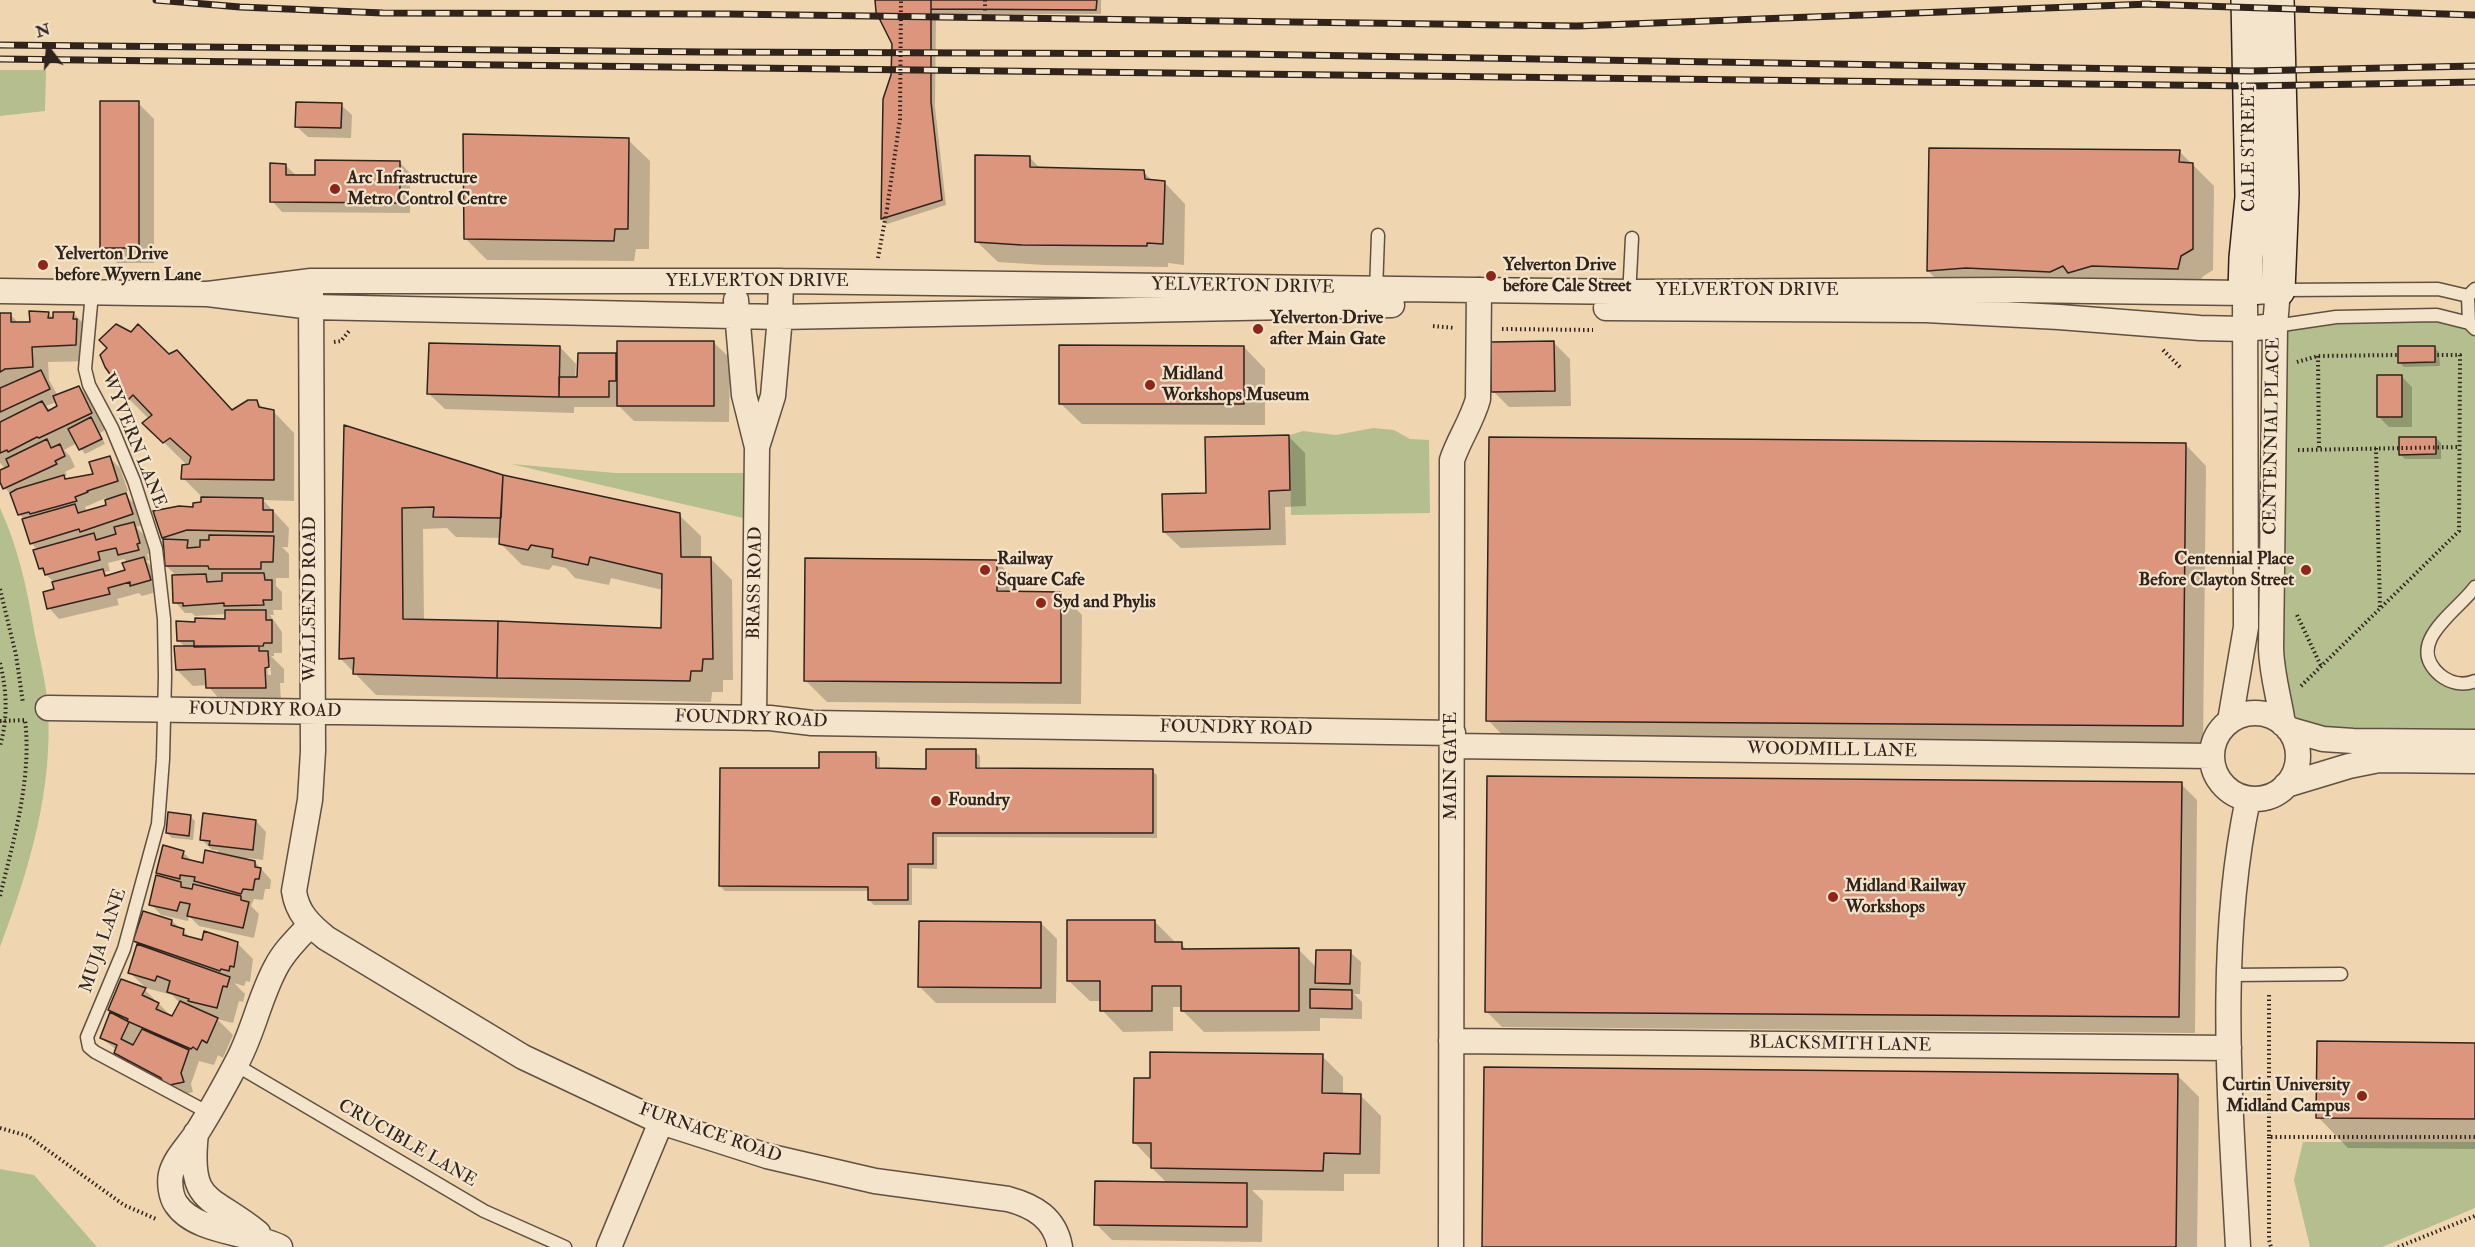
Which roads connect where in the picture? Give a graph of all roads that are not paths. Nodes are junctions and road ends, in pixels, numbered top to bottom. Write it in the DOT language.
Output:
graph roads {
  1 [pos="2248,0"];
  2 [pos="2277,0"];
  3 [pos="1378,235"];
  4 [pos="1632,238"];
  5 [pos="311,281"];
  6 [pos="734,281"];
  7 [pos="781,281"];
  8 [pos="2278,290"];
  9 [pos="0,291"];
  10 [pos="92,293"];
  11 [pos="2245,293"];
  12 [pos="2472,293"];
  13 [pos="208,294"];
  14 [pos="1375,297"];
  15 [pos="1479,297"];
  16 [pos="1629,300"];
  17 [pos="312,307"];
  18 [pos="737,316"];
  19 [pos="780,317"];
  20 [pos="2275,326"];
  21 [pos="2472,326"];
  22 [pos="2245,329"];
  23 [pos="757,447"];
  24 [pos="2475,587"];
  25 [pos="2475,681"];
  26 [pos="48,708"];
  27 [pos="165,710"];
  28 [pos="311,711"];
  29 [pos="754,718"];
  30 [pos="2230,720"];
  31 [pos="2286,726"];
  32 [pos="1453,740"];
  33 [pos="2475,742"];
  34 [pos="2211,756"];
  35 [pos="2475,761"];
  36 [pos="2286,786"];
  37 [pos="2248,799"];
  38 [pos="310,925"];
  39 [pos="2341,974"];
  40 [pos="2230,975"];
  41 [pos="1451,1041"];
  42 [pos="2229,1048"];
  43 [pos="236,1065"];
  44 [pos="662,1122"];
  45 [pos="203,1123"];
  46 [pos="274,1244"];
  47 [pos="565,1247"];
  48 [pos="609,1247"];
  49 [pos="1060,1247"];
  50 [pos="1451,1247"];
  51 [pos="2238,1247"];
  1 -- 11 [label="street, CALE STREET"];
  2 -- 8 [label="street, CALE STREET"];
  3 -- 14 [label="lane"];
  4 -- 16 [label="lane"];
  5 -- 6 [label="street, YELVERTON DRIVE"];
  5 -- 13 [label="street, YELVERTON DRIVE"];
  5 -- 17 [label="street, WALLSEND ROAD"];
  6 -- 7 [label="street, YELVERTON DRIVE"];
  6 -- 18 [label="street, BRASS ROAD"];
  7 -- 14 [label="street, YELVERTON DRIVE"];
  7 -- 19 [label="street, BRASS ROAD"];
  8 -- 11 [label="street, YELVERTON DRIVE"];
  8 -- 12 [label="lane"];
  8 -- 20 [label="street, CENTENNIAL PLACE"];
  9 -- 10 [label="street, YELVERTON DRIVE"];
  10 -- 13 [label="street, YELVERTON DRIVE"];
  10 -- 27 [label="lane, WYVERN LANE"];
  11 -- 16 [label="street, YELVERTON DRIVE"];
  11 -- 22 [label="street, CENTENNIAL PLACE"];
  12 -- 21 [label="lane"];
  13 -- 17 [label="street, YELVERTON DRIVE"];
  14 -- 15 [label="street, YELVERTON DRIVE"];
  14 -- 19 [label="street, YELVERTON DRIVE"];
  15 -- 16 [label="street, YELVERTON DRIVE"];
  15 -- 32 [label="street, MAIN GATE"];
  16 -- 22 [label="street, YELVERTON DRIVE"];
  17 -- 18 [label="street, YELVERTON DRIVE"];
  17 -- 28 [label="street, WALLSEND ROAD"];
  18 -- 19 [label="street, YELVERTON DRIVE"];
  18 -- 23 [label="street, BRASS ROAD"];
  19 -- 23 [label="street, BRASS ROAD"];
  20 -- 21 [label="lane"];
  20 -- 22 [label="street, YELVERTON DRIVE"];
  20 -- 31 [label="street, CENTENNIAL PLACE"];
  22 -- 30 [label="street, CENTENNIAL PLACE"];
  23 -- 29 [label="street, BRASS ROAD"];
  24 -- 25 [label="lane"];
  26 -- 27 [label="street, FOUNDRY ROAD"];
  27 -- 28 [label="street, FOUNDRY ROAD"];
  27 -- 45 [label="lane, MUJA LANE"];
  28 -- 29 [label="street, FOUNDRY ROAD"];
  28 -- 38 [label="street, WALLSEND ROAD"];
  29 -- 32 [label="street, FOUNDRY ROAD"];
  30 -- 31 [label="street"];
  30 -- 34 [label="street"];
  31 -- 33 [label="street"];
  31 -- 36 [label="street"];
  32 -- 34 [label="street, WOODMILL LANE"];
  32 -- 41 [label="street, MAIN GATE"];
  34 -- 37 [label="street"];
  35 -- 36 [label="street"];
  36 -- 37 [label="street"];
  37 -- 40 [label="street"];
  38 -- 43 [label="street"];
  38 -- 44 [label="street, FURNACE ROAD"];
  39 -- 40 [label="lane"];
  40 -- 42 [label="street"];
  41 -- 42 [label="street, BLACKSMITH LANE"];
  41 -- 50 [label="street, MAIN GATE"];
  42 -- 51 [label="street"];
  43 -- 45 [label="street"];
  43 -- 47 [label="lane, CRUCIBLE LANE"];
  44 -- 48 [label="street"];
  44 -- 49 [label="street, FURNACE ROAD"];
  45 -- 46 [label="street"];
}
